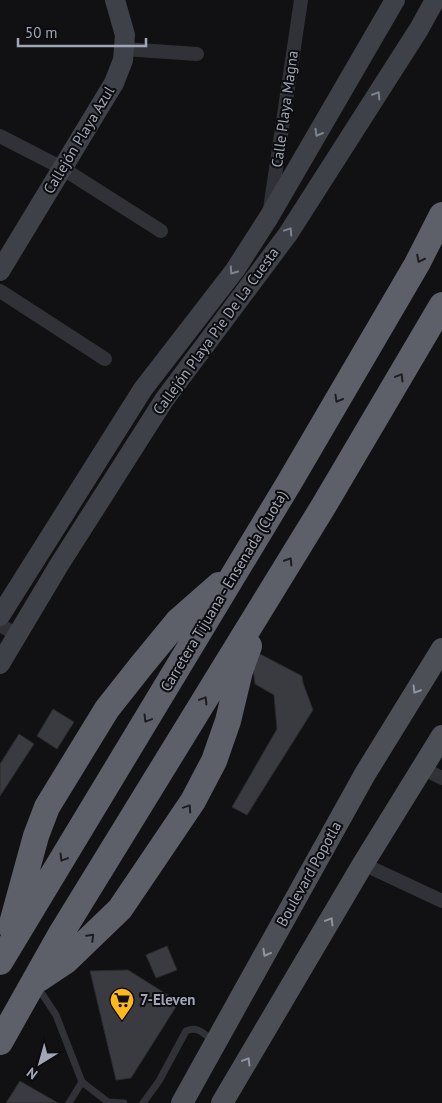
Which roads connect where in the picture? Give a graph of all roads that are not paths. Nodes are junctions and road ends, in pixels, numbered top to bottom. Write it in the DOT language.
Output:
graph roads {
  1 [pos="115,0"];
  2 [pos="301,0"];
  3 [pos="396,0"];
  4 [pos="435,0"];
  5 [pos="124,49"];
  6 [pos="197,54"];
  7 [pos="0,136"];
  8 [pos="62,168"];
  9 [pos="442,215"];
  10 [pos="268,218"];
  11 [pos="161,231"];
  12 [pos="0,271"];
  13 [pos="0,291"];
  14 [pos="442,305"];
  15 [pos="105,359"];
  16 [pos="234,572"];
  17 [pos="266,598"];
  18 [pos="0,616"];
  19 [pos="0,625"];
  20 [pos="17,635"];
  21 [pos="442,649"];
  22 [pos="0,664"];
  23 [pos="442,736"];
  24 [pos="422,768"];
  25 [pos="442,778"];
  26 [pos="363,864"];
  27 [pos="442,901"];
  28 [pos="1,961"];
  29 [pos="34,982"];
  30 [pos="0,1042"];
  31 [pos="216,1043"];
  32 [pos="82,1082"];
  33 [pos="69,1103"];
  34 [pos="108,1103"];
  35 [pos="124,1103"];
  36 [pos="143,1103"];
  37 [pos="182,1103"];
  38 [pos="222,1103"];
  1 -- 5 [label="main road, Callejón Playa Azul"];
  2 -- 10 [label="street, Calle Playa Magna"];
  3 -- 10 [label="main road, Callejón Playa Pie De La Cuesta, one-way"];
  20 -- 4 [label="main road, Callejón Playa Pie De La Cuesta, one-way"];
  5 -- 6 [label="street"];
  5 -- 8 [label="main road, Callejón Playa Azul"];
  7 -- 8 [label="street"];
  8 -- 11 [label="street"];
  8 -- 12 [label="main road, Callejón Playa Azul"];
  9 -- 16 [label="highway, Carretera Tijuana - Ensenada (Cuota), one-way"];
  10 -- 18 [label="main road, Callejón Playa Pie De La Cuesta, one-way"];
  13 -- 15 [label="street"];
  17 -- 14 [label="highway, one-way"];
  16 -- 28 [label="highway, Carretera Tijuana - Ensenada (Cuota), one-way"];
  16 -- 28 [label="highway"];
  29 -- 17 [label="highway, one-way"];
  29 -- 17 [label="highway, one-way"];
  19 -- 20 [label="street"];
  20 -- 22 [label="main road, Callejón Playa Pie De La Cuesta"];
  21 -- 31 [label="main road, Boulevard Popotla, one-way"];
  23 -- 24 [label="main road"];
  24 -- 25 [label="street"];
  24 -- 26 [label="main road"];
  26 -- 27 [label="street"];
  38 -- 26 [label="main road, one-way"];
  29 -- 30 [label="highway"];
  29 -- 32 [label="lane"];
  31 -- 36 [label="lane"];
  31 -- 37 [label="main road, Boulevard Popotla"];
  32 -- 33 [label="lane"];
  32 -- 34 [label="lane"];
  34 -- 35 [label="lane"];
}
